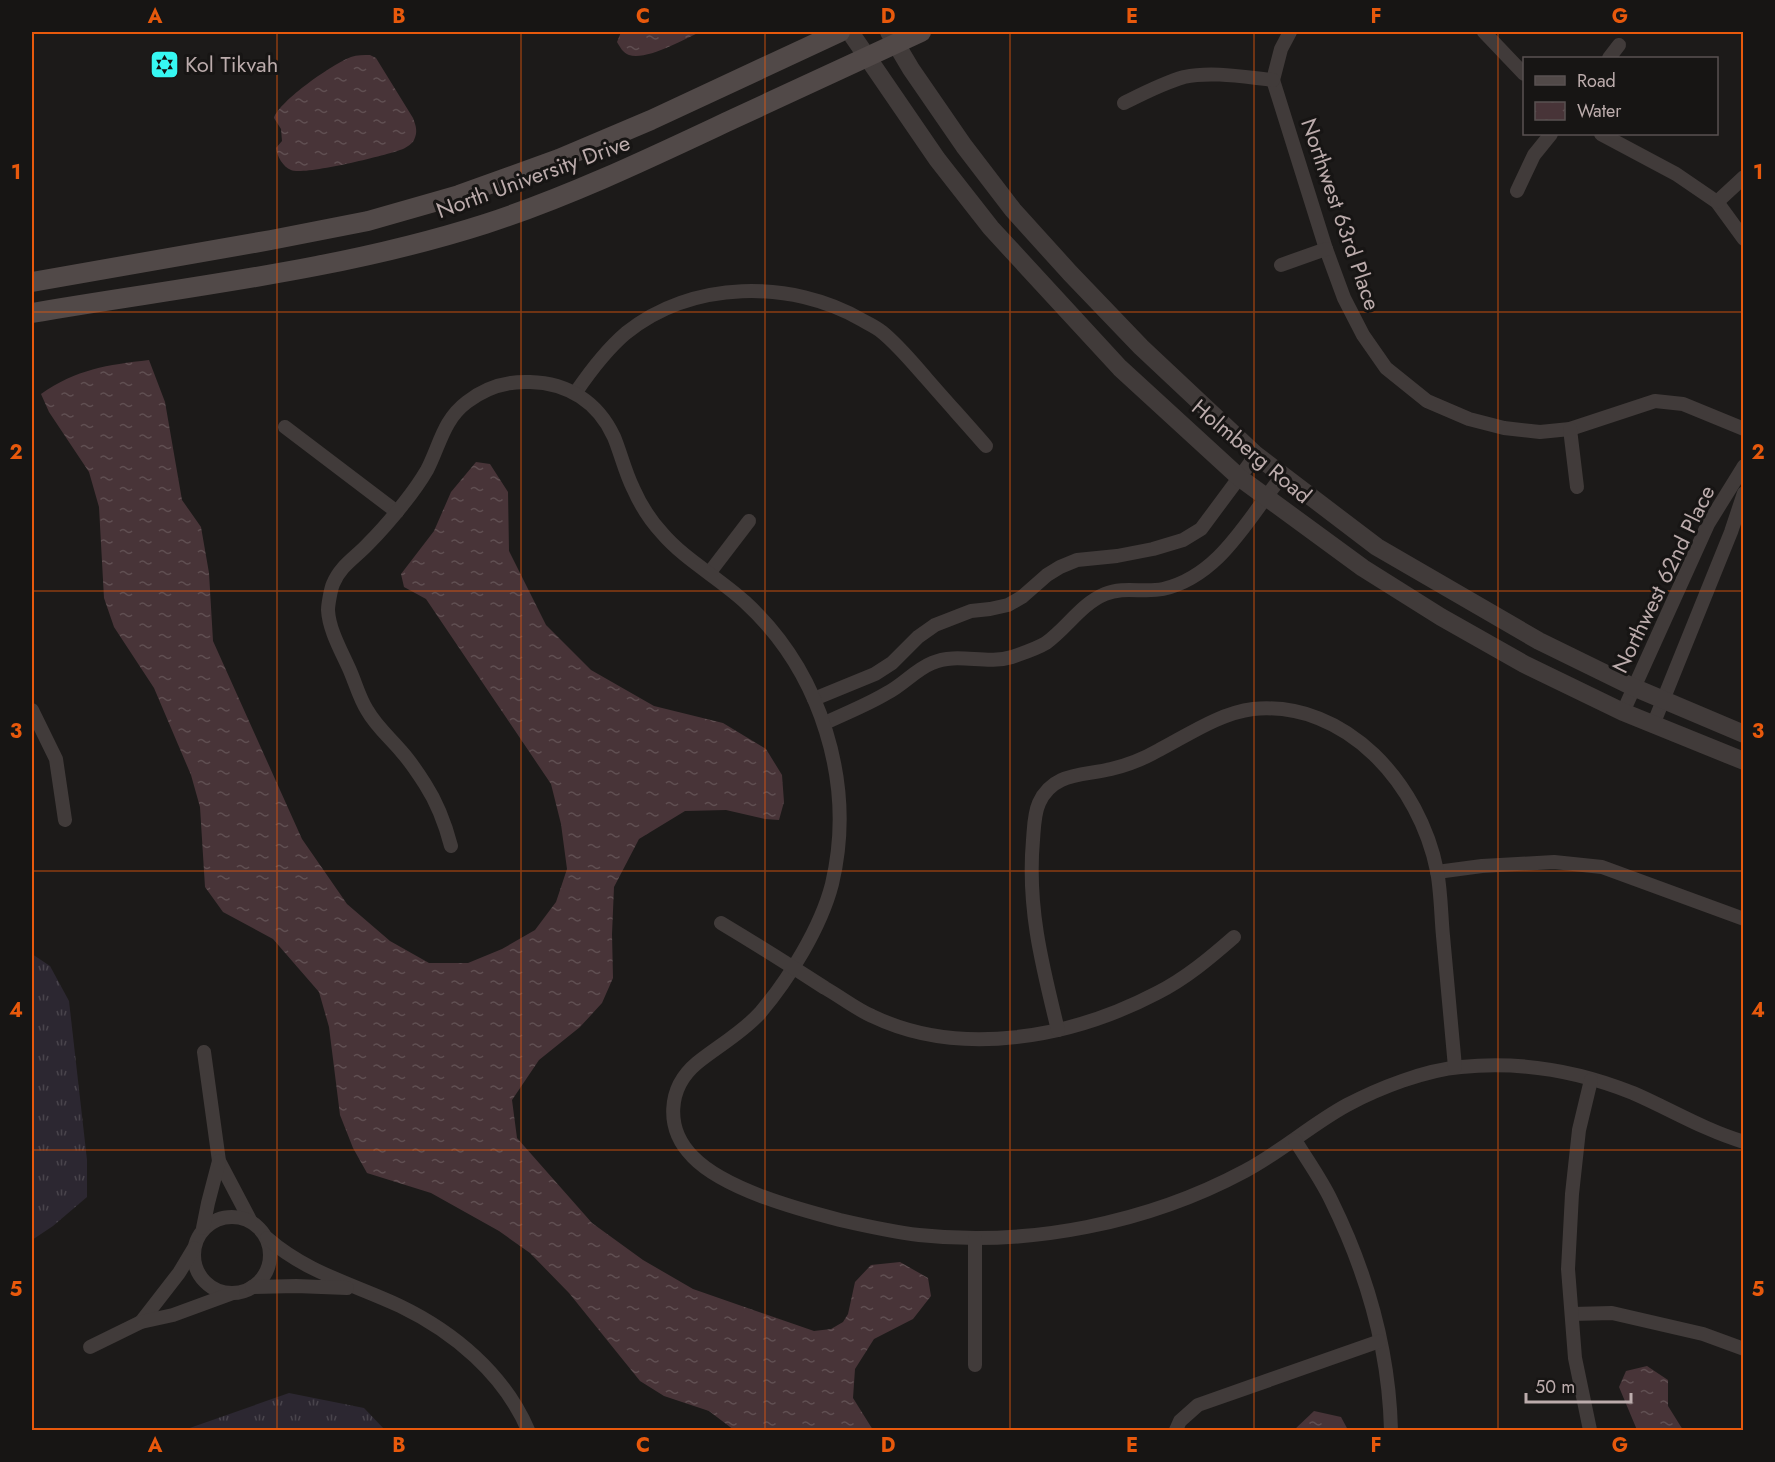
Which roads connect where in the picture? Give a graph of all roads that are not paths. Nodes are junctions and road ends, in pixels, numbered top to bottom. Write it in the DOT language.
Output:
graph roads {
  1 [pos="840,32"];
  2 [pos="850,32"];
  3 [pos="921,32"];
  4 [pos="1290,32"];
  5 [pos="1484,32"];
  6 [pos="893,37"];
  7 [pos="1619,45"];
  8 [pos="1610,57"];
  9 [pos="866,58"];
  10 [pos="1523,73"];
  11 [pos="1273,80"];
  12 [pos="1124,103"];
  13 [pos="1550,135"];
  14 [pos="1603,135"];
  15 [pos="1743,177"];
  16 [pos="1517,191"];
  17 [pos="1718,202"];
  18 [pos="1743,239"];
  19 [pos="1326,249"];
  20 [pos="1281,265"];
  21 [pos="32,282"];
  22 [pos="32,313"];
  23 [pos="576,392"];
  24 [pos="285,427"];
  25 [pos="1570,429"];
  26 [pos="1743,429"];
  27 [pos="986,446"];
  28 [pos="1256,456"];
  29 [pos="1743,466"];
  30 [pos="1282,476"];
  31 [pos="1240,478"];
  32 [pos="1577,487"];
  33 [pos="1743,494"];
  34 [pos="1265,497"];
  35 [pos="396,512"];
  36 [pos="749,521"];
  37 [pos="710,572"];
  38 [pos="1634,687"];
  39 [pos="814,699"];
  40 [pos="1663,700"];
  41 [pos="32,710"];
  42 [pos="1623,712"];
  43 [pos="825,723"];
  44 [pos="1653,725"];
  45 [pos="1743,734"];
  46 [pos="1743,761"];
  47 [pos="66,820"];
  48 [pos="451,846"];
  49 [pos="1437,872"];
  50 [pos="1743,919"];
  51 [pos="721,923"];
  52 [pos="1234,937"];
  53 [pos="793,968"];
  54 [pos="1058,1029"];
  55 [pos="204,1052"];
  56 [pos="1455,1067"];
  57 [pos="1591,1080"];
  58 [pos="1295,1140"];
  59 [pos="1743,1142"];
  60 [pos="219,1161"];
  61 [pos="250,1220"];
  62 [pos="203,1228"];
  63 [pos="267,1238"];
  64 [pos="975,1238"];
  65 [pos="194,1248"];
  66 [pos="252,1287"];
  67 [pos="355,1288"];
  68 [pos="233,1293"];
  69 [pos="1572,1314"];
  70 [pos="141,1322"];
  71 [pos="1380,1341"];
  72 [pos="90,1347"];
  73 [pos="1743,1349"];
  74 [pos="975,1365"];
  75 [pos="528,1431"];
  76 [pos="1176,1431"];
  77 [pos="1391,1431"];
  78 [pos="1590,1431"];
  1 -- 21 [label="main road, North University Drive"];
  2 -- 9 [label="street, Holmberg Road"];
  3 -- 6 [label="main road, North University Drive"];
  4 -- 11 [label="street"];
  5 -- 10 [label="street"];
  6 -- 9 [label="main road, North University Drive"];
  6 -- 28 [label="street, Holmberg Road"];
  7 -- 8 [label="street"];
  9 -- 22 [label="main road, North University Drive"];
  9 -- 31 [label="street, Holmberg Road"];
  11 -- 12 [label="street"];
  11 -- 19 [label="street, Northwest 63rd Place"];
  13 -- 16 [label="street"];
  14 -- 17 [label="street"];
  15 -- 17 [label="street"];
  17 -- 18 [label="street"];
  19 -- 20 [label="street"];
  19 -- 25 [label="street, Northwest 63rd Place"];
  23 -- 27 [label="street"];
  23 -- 35 [label="street"];
  23 -- 37 [label="street"];
  24 -- 35 [label="street"];
  25 -- 26 [label="street, Northwest 63rd Place"];
  25 -- 32 [label="street"];
  28 -- 30 [label="street, Holmberg Road"];
  28 -- 31 [label="street"];
  29 -- 38 [label="street, Northwest 62nd Place"];
  30 -- 34 [label="street"];
  30 -- 38 [label="street, Holmberg Road"];
  31 -- 34 [label="street, Holmberg Road"];
  31 -- 39 [label="street"];
  33 -- 40 [label="street, Northwest 62nd Place"];
  34 -- 42 [label="street, Holmberg Road"];
  34 -- 43 [label="street"];
  35 -- 48 [label="street"];
  36 -- 37 [label="street"];
  37 -- 39 [label="street"];
  38 -- 40 [label="street, Holmberg Road"];
  38 -- 42 [label="street, Northwest 62nd Place"];
  39 -- 43 [label="street"];
  40 -- 44 [label="street, Northwest 62nd Place"];
  40 -- 45 [label="street, Holmberg Road"];
  41 -- 47 [label="street"];
  42 -- 44 [label="street, Holmberg Road"];
  43 -- 53 [label="street"];
  44 -- 46 [label="street, Holmberg Road"];
  49 -- 50 [label="street"];
  49 -- 54 [label="street"];
  49 -- 56 [label="street"];
  51 -- 53 [label="street"];
  52 -- 54 [label="street"];
  53 -- 54 [label="street"];
  53 -- 64 [label="street"];
  55 -- 60 [label="street"];
  56 -- 57 [label="street"];
  56 -- 58 [label="street"];
  57 -- 59 [label="street"];
  57 -- 69 [label="street"];
  58 -- 64 [label="street"];
  58 -- 71 [label="street"];
  60 -- 61 [label="street"];
  60 -- 62 [label="street"];
  61 -- 62 [label="street"];
  61 -- 63 [label="street"];
  62 -- 65 [label="street"];
  63 -- 66 [label="street"];
  63 -- 67 [label="street"];
  64 -- 74 [label="street"];
  65 -- 68 [label="street"];
  65 -- 70 [label="street"];
  66 -- 67 [label="street"];
  66 -- 68 [label="street"];
  67 -- 75 [label="street"];
  68 -- 70 [label="street"];
  69 -- 73 [label="street"];
  69 -- 78 [label="street"];
  70 -- 72 [label="street"];
  71 -- 76 [label="street"];
  71 -- 77 [label="street"];
}
